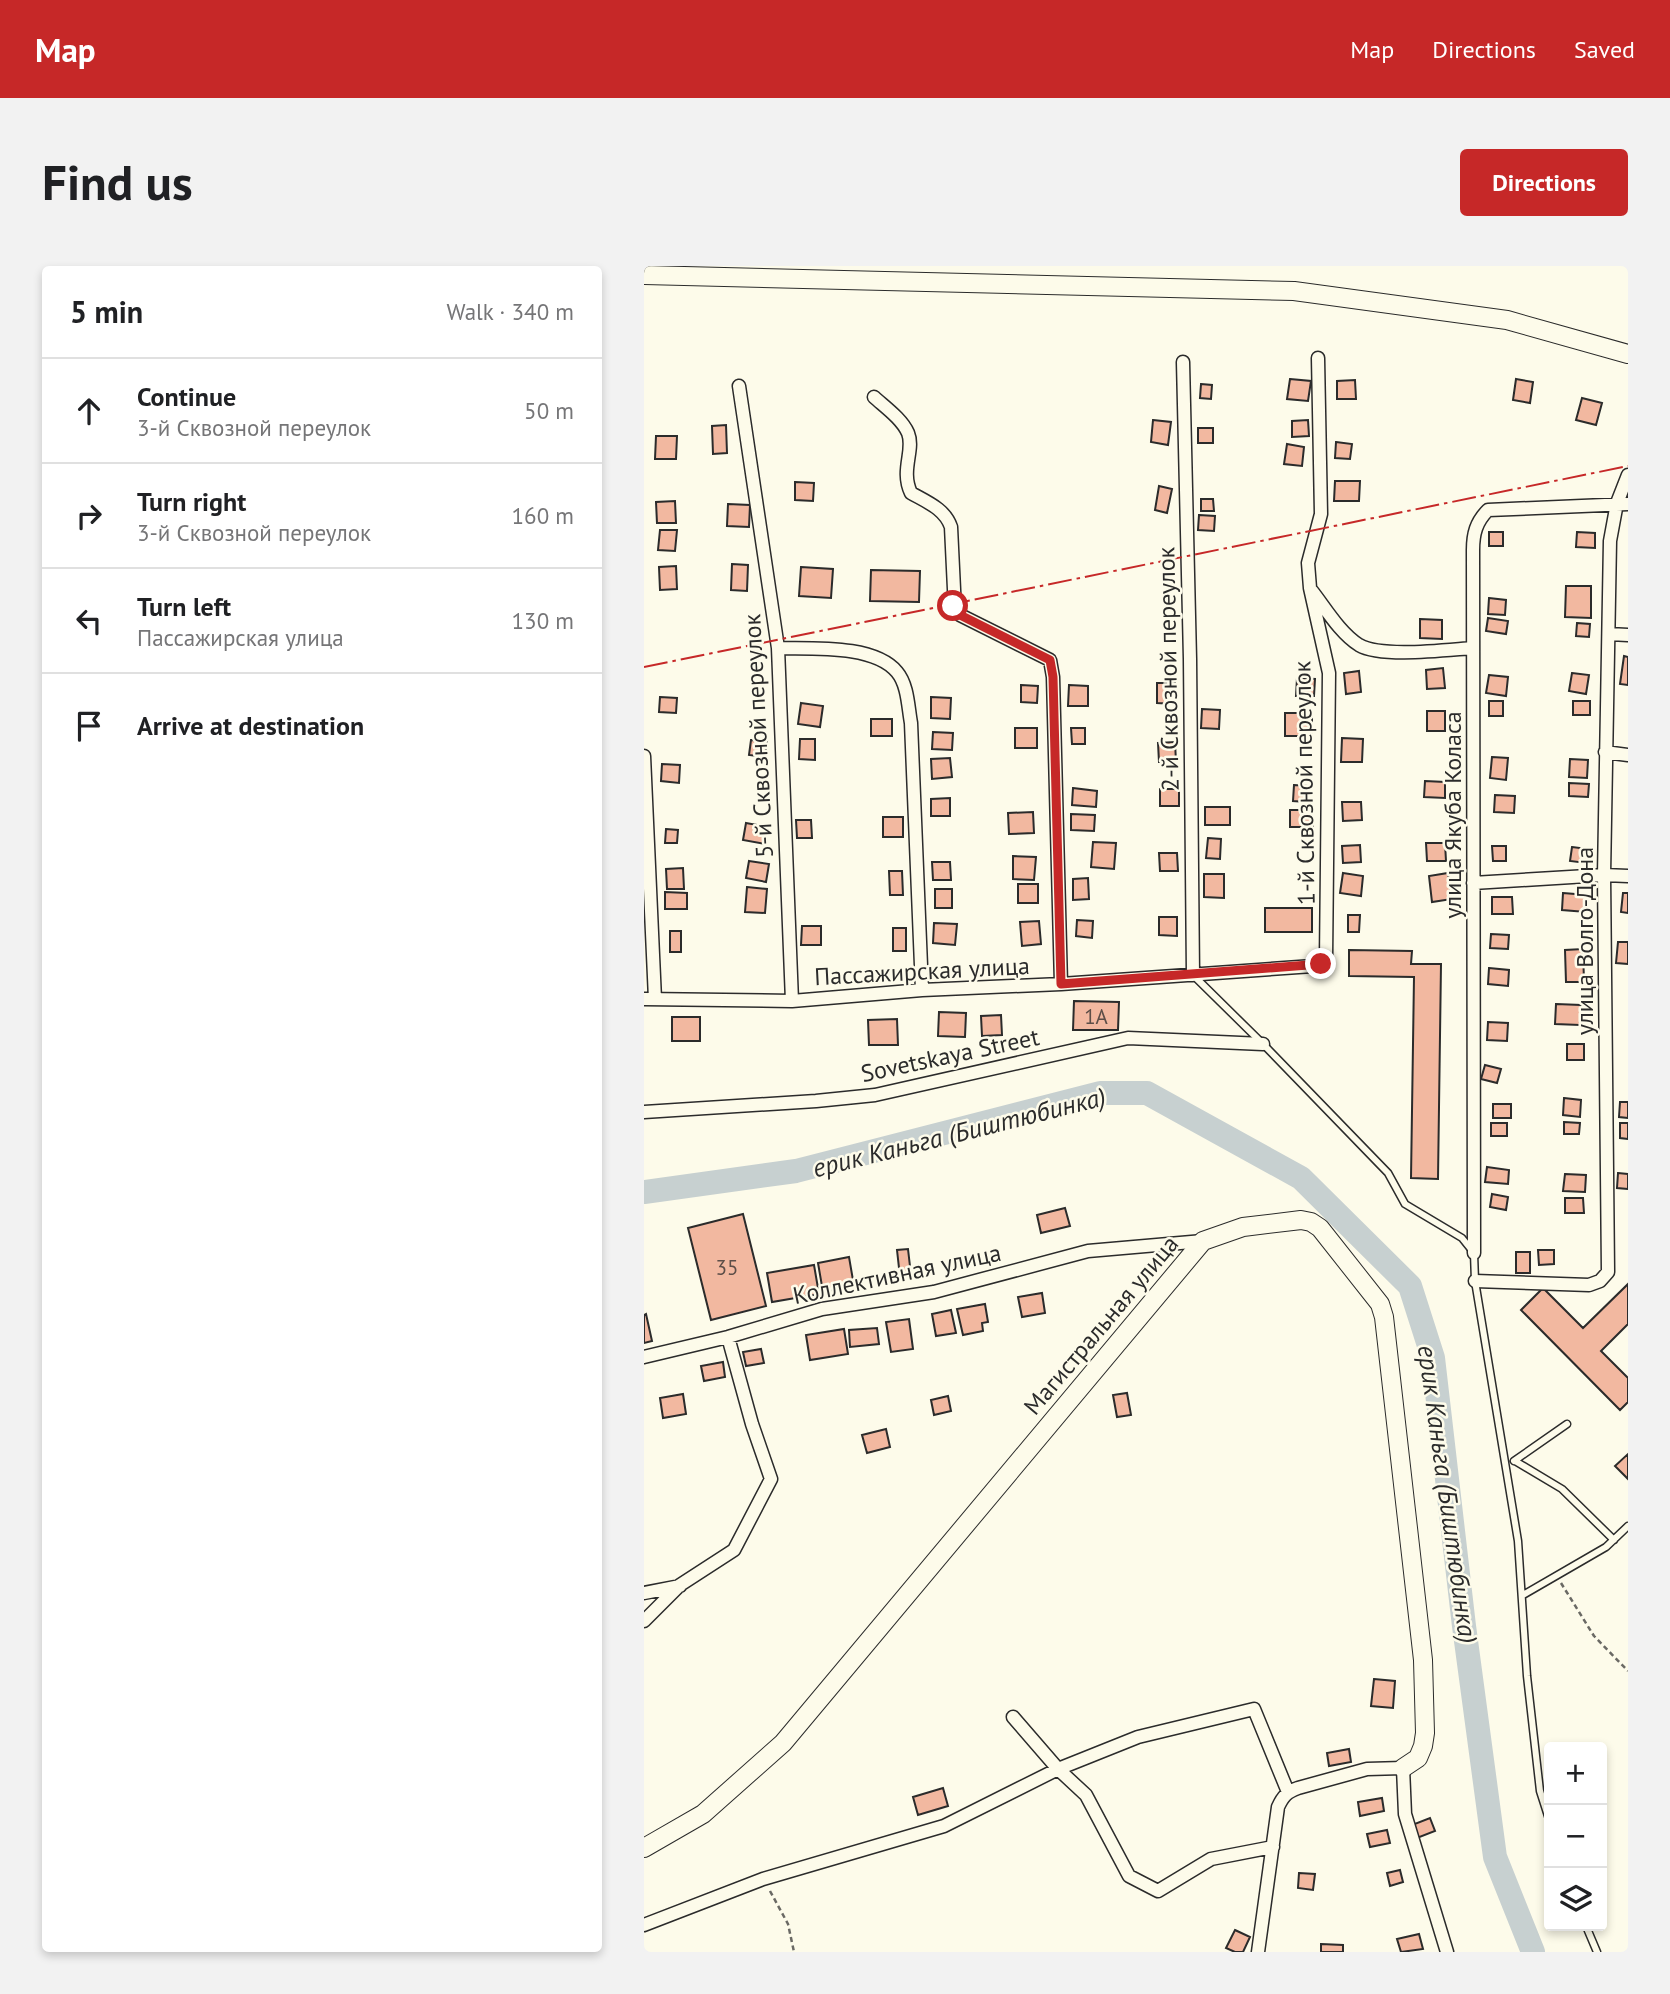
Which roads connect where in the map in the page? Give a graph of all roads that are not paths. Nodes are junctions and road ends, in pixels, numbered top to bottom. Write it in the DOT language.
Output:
graph roads {
  1 [pos="644,275"];
  2 [pos="1628,354"];
  3 [pos="1318,358"];
  4 [pos="1183,362"];
  5 [pos="738,386"];
  6 [pos="874,397"];
  7 [pos="1628,475"];
  8 [pos="1623,504"];
  9 [pos="1310,588"];
  10 [pos="1609,634"];
  11 [pos="1628,635"];
  12 [pos="778,648"];
  13 [pos="1473,648"];
  14 [pos="1605,752"];
  15 [pos="1628,755"];
  16 [pos="644,756"];
  17 [pos="1604,875"];
  18 [pos="1628,876"];
  19 [pos="1473,883"];
  20 [pos="1326,960"];
  21 [pos="1193,975"];
  22 [pos="1061,984"];
  23 [pos="922,990"];
  24 [pos="650,999"];
  25 [pos="792,1001"];
  26 [pos="1264,1044"];
  27 [pos="644,1112"];
  28 [pos="1203,1241"];
  29 [pos="1474,1253"];
  30 [pos="1475,1281"];
  31 [pos="728,1337"];
  32 [pos="644,1357"];
  33 [pos="1567,1424"];
  34 [pos="1515,1461"];
  35 [pos="1506,1464"];
  36 [pos="1628,1526"];
  37 [pos="1614,1540"];
  38 [pos="680,1586"];
  39 [pos="644,1594"];
  40 [pos="1523,1595"];
  41 [pos="644,1621"];
  42 [pos="1013,1717"];
  43 [pos="1403,1768"];
  44 [pos="1058,1769"];
  45 [pos="1287,1792"];
  46 [pos="1544,1805"];
  47 [pos="1273,1847"];
  48 [pos="644,1848"];
  49 [pos="644,1925"];
  50 [pos="1588,1931"];
  51 [pos="1258,1952"];
  52 [pos="1447,1952"];
  53 [pos="1597,1952"];
  1 -- 2 [label="street"];
  3 -- 9 [label="street, 1-й Сквозной переулок"];
  4 -- 21 [label="street, 2-й Сквозной переулок"];
  5 -- 12 [label="street, 5-й Сквозной переулок"];
  6 -- 22 [label="street"];
  7 -- 8 [label="street, улица Волго-Дона"];
  8 -- 10 [label="street, улица Волго-Дона"];
  8 -- 13 [label="street, улица Якуба Коласа"];
  9 -- 13 [label="street"];
  9 -- 20 [label="street, 1-й Сквозной переулок"];
  10 -- 11 [label="street"];
  10 -- 14 [label="street, улица Волго-Дона"];
  12 -- 23 [label="street"];
  12 -- 25 [label="street, 5-й Сквозной переулок"];
  13 -- 19 [label="street, улица Якуба Коласа"];
  14 -- 15 [label="street"];
  14 -- 17 [label="street, улица Волго-Дона"];
  16 -- 24 [label="street"];
  17 -- 18 [label="street"];
  17 -- 19 [label="street"];
  17 -- 30 [label="street, улица Волго-Дона"];
  19 -- 29 [label="street, улица Якуба Коласа"];
  20 -- 21 [label="street, Пассажирская улица"];
  21 -- 22 [label="street, Пассажирская улица"];
  21 -- 26 [label="lane"];
  22 -- 23 [label="street, Пассажирская улица"];
  23 -- 25 [label="street, Пассажирская улица"];
  24 -- 25 [label="street, Пассажирская улица"];
  26 -- 27 [label="street, Sovetskaya Street"];
  26 -- 29 [label="lane"];
  28 -- 31 [label="street, Коллективная улица"];
  28 -- 43 [label="street, Магистральная улица"];
  28 -- 48 [label="street, Магистральная улица"];
  29 -- 30 [label="lane"];
  30 -- 35 [label="lane"];
  31 -- 32 [label="street, Коллективная улица"];
  31 -- 38 [label="street"];
  33 -- 34 [label="lane"];
  34 -- 35 [label="lane"];
  34 -- 37 [label="lane"];
  35 -- 40 [label="lane"];
  36 -- 37 [label="lane"];
  37 -- 40 [label="lane"];
  38 -- 39 [label="street"];
  38 -- 41 [label="street"];
  40 -- 46 [label="lane"];
  42 -- 44 [label="street"];
  43 -- 45 [label="street"];
  43 -- 52 [label="street"];
  44 -- 45 [label="street"];
  44 -- 47 [label="street"];
  44 -- 49 [label="street"];
  45 -- 47 [label="street"];
  47 -- 51 [label="street"];
  50 -- 53 [label="lane"];
}
